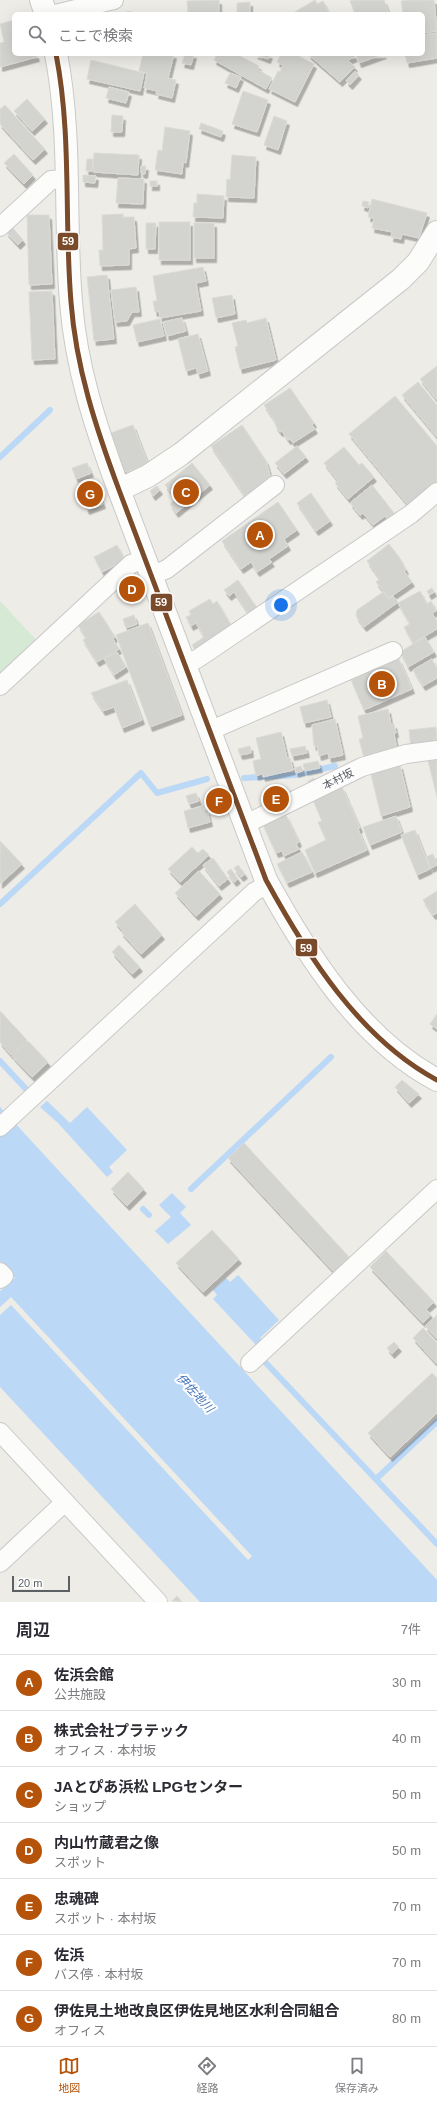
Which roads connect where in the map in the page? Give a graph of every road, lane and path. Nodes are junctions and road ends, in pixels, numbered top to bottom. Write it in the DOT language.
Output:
graph roads {
  1 [pos="41,0"];
  2 [pos="114,0"];
  3 [pos="45,12"];
  4 [pos="63,12"];
  5 [pos="56,56"];
  6 [pos="66,179"];
  7 [pos="0,227"];
  8 [pos="437,232"];
  9 [pos="275,485"];
  10 [pos="119,490"];
  11 [pos="437,492"];
  12 [pos="148,567"];
  13 [pos="393,651"];
  14 [pos="184,664"];
  15 [pos="0,686"];
  16 [pos="209,731"];
  17 [pos="437,750"];
  18 [pos="244,825"];
  19 [pos="268,884"];
  20 [pos="437,1080"];
  21 [pos="6,1121"];
  22 [pos="437,1189"];
  23 [pos="0,1272"];
  24 [pos="0,1279"];
  25 [pos="250,1363"];
  26 [pos="0,1432"];
  27 [pos="65,1502"];
  28 [pos="0,1563"];
  29 [pos="158,1602"];
  1 -- 3 [label="street"];
  2 -- 4 [label="street"];
  5 -- 6 [label="street"];
  6 -- 7 [label="street"];
  6 -- 10 [label="street"];
  8 -- 10 [label="street"];
  9 -- 12 [label="street"];
  10 -- 12 [label="street"];
  11 -- 14 [label="street"];
  12 -- 14 [label="street"];
  12 -- 15 [label="street"];
  13 -- 16 [label="street"];
  14 -- 16 [label="street"];
  16 -- 18 [label="street"];
  17 -- 18 [label="street, 本村坂"];
  18 -- 19 [label="street"];
  19 -- 20 [label="street"];
  19 -- 21 [label="street"];
  22 -- 25 [label="street"];
  23 -- 24 [label="street"];
  26 -- 27 [label="street"];
  27 -- 28 [label="street"];
  27 -- 29 [label="street"];
}
